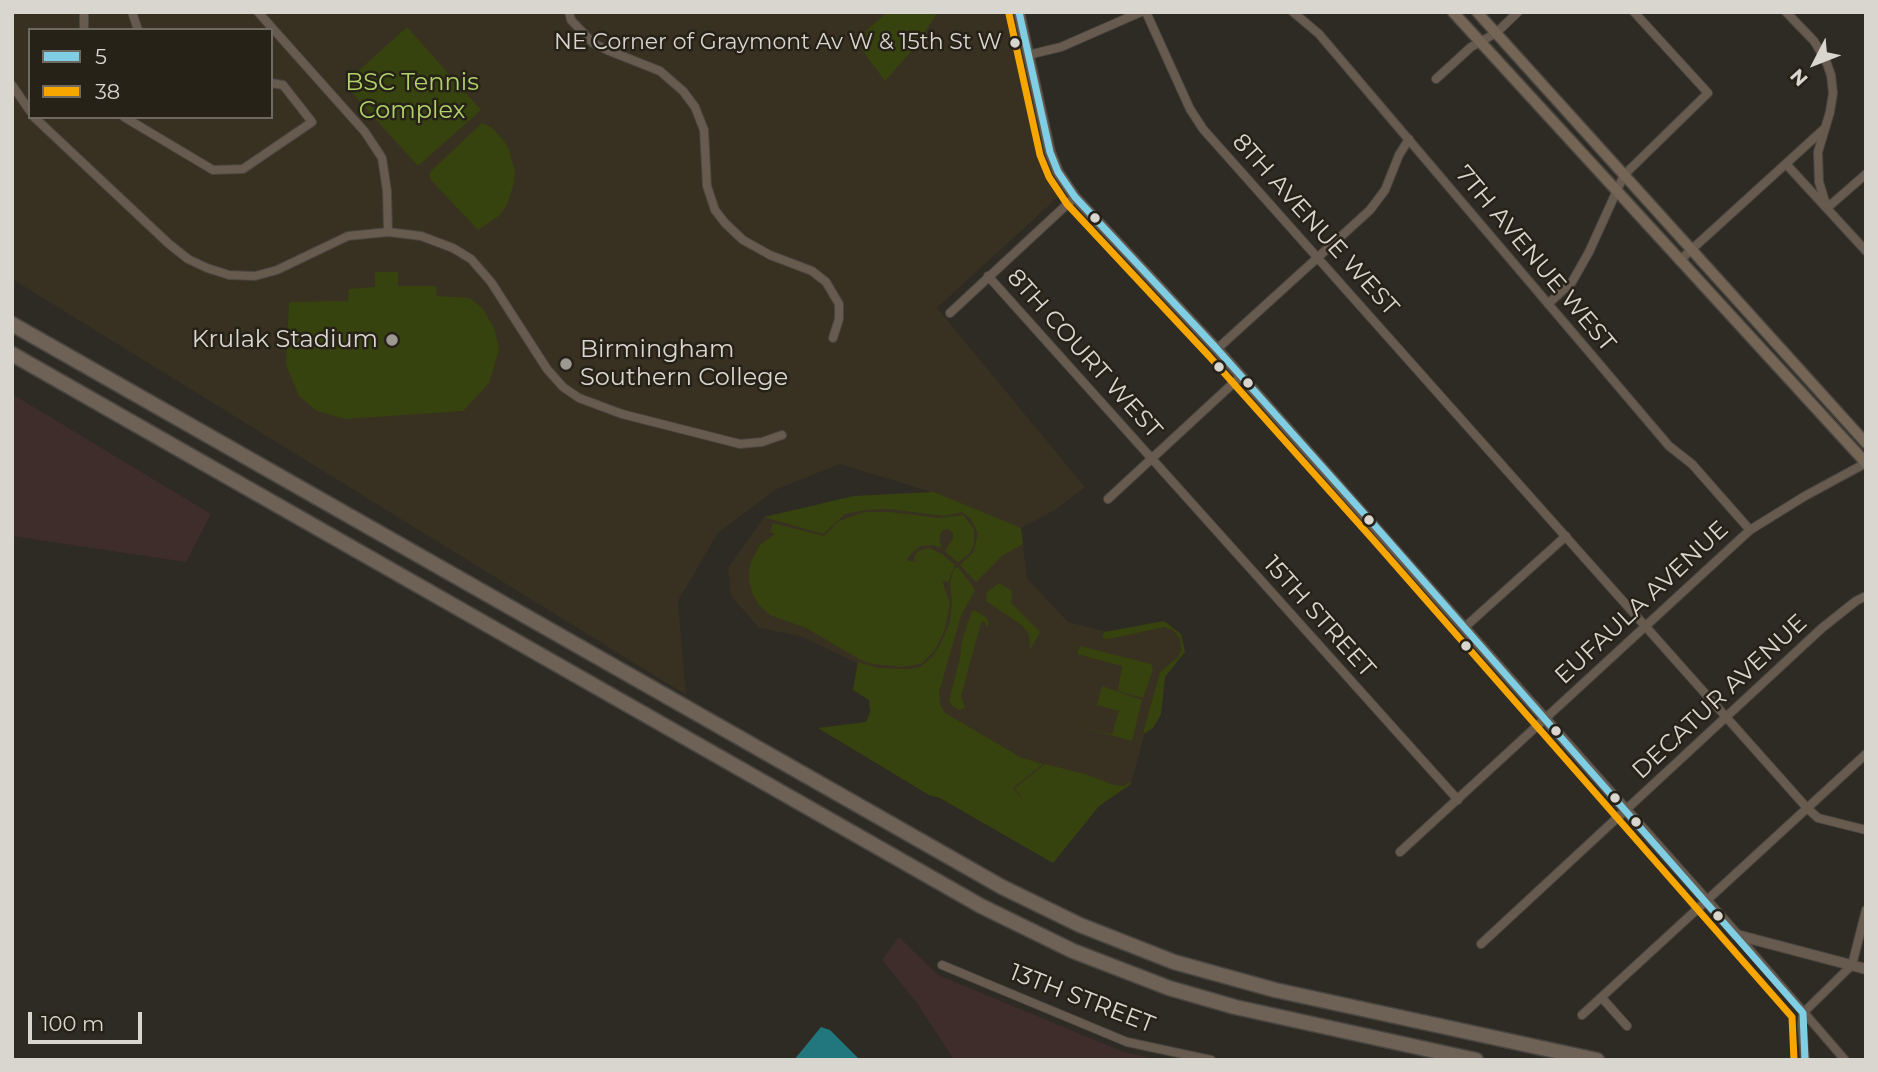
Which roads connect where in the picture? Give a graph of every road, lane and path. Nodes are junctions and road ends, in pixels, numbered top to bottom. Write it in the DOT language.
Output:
graph roads {
  1 [pos="258,12"];
  2 [pos="569,12"];
  3 [pos="1019,12"];
  4 [pos="1144,12"];
  5 [pos="1293,12"];
  6 [pos="1453,12"];
  7 [pos="1477,12"];
  8 [pos="1518,12"];
  9 [pos="1634,12"];
  10 [pos="1786,12"];
  11 [pos="272,28"];
  12 [pos="273,29"];
  13 [pos="1496,33"];
  14 [pos="1480,42"];
  15 [pos="1028,55"];
  16 [pos="1436,79"];
  17 [pos="273,83"];
  18 [pos="12,85"];
  19 [pos="28,108"];
  20 [pos="36,119"];
  21 [pos="127,119"];
  22 [pos="1824,130"];
  23 [pos="1409,139"];
  24 [pos="1786,164"];
  25 [pos="1866,174"];
  26 [pos="1624,175"];
  27 [pos="1618,194"];
  28 [pos="1075,197"];
  29 [pos="1828,208"];
  30 [pos="388,232"];
  31 [pos="1692,250"];
  32 [pos="1866,251"];
  33 [pos="1317,257"];
  34 [pos="1679,261"];
  35 [pos="988,276"];
  36 [pos="1548,304"];
  37 [pos="950,313"];
  38 [pos="12,324"];
  39 [pos="834,338"];
  40 [pos="1217,349"];
  41 [pos="12,354"];
  42 [pos="1241,376"];
  43 [pos="782,435"];
  44 [pos="1866,443"];
  45 [pos="1152,459"];
  46 [pos="1866,463"];
  47 [pos="1108,499"];
  48 [pos="1750,530"];
  49 [pos="1566,536"];
  50 [pos="1866,596"];
  51 [pos="1645,626"];
  52 [pos="1465,627"];
  53 [pos="1726,718"];
  54 [pos="1547,719"];
  55 [pos="1866,754"];
  56 [pos="1458,800"];
  57 [pos="1807,808"];
  58 [pos="1626,809"];
  59 [pos="1866,830"];
  60 [pos="1400,852"];
  61 [pos="1707,901"];
  62 [pos="1866,910"];
  63 [pos="1737,935"];
  64 [pos="1480,944"];
  65 [pos="942,965"];
  66 [pos="1852,965"];
  67 [pos="1866,969"];
  68 [pos="1601,998"];
  69 [pos="1803,1013"];
  70 [pos="1582,1015"];
  71 [pos="1627,1026"];
  72 [pos="1805,1059"];
  73 [pos="1211,1060"];
  74 [pos="1476,1060"];
  75 [pos="1597,1060"];
  76 [pos="1845,1060"];
  1 -- 11 [label="street"];
  2 -- 39 [label="street"];
  3 -- 15 [label="street"];
  4 -- 15 [label="street"];
  4 -- 33 [label="street, 8TH AVENUE WEST"];
  5 -- 23 [label="street, 7TH AVENUE WEST"];
  6 -- 14 [label="main road"];
  7 -- 13 [label="main road"];
  8 -- 13 [label="street"];
  9 -- 26 [label="street"];
  10 -- 22 [label="street"];
  12 -- 30 [label="street"];
  13 -- 14 [label="street"];
  13 -- 26 [label="main road"];
  14 -- 16 [label="street"];
  14 -- 27 [label="main road"];
  15 -- 28 [label="street"];
  17 -- 21 [label="street"];
  18 -- 19 [label="street"];
  20 -- 30 [label="street"];
  22 -- 24 [label="street"];
  22 -- 29 [label="street"];
  23 -- 33 [label="street"];
  23 -- 36 [label="street, 7TH AVENUE WEST"];
  24 -- 29 [label="street"];
  24 -- 31 [label="street"];
  25 -- 29 [label="street"];
  26 -- 27 [label="street"];
  26 -- 31 [label="main road"];
  27 -- 34 [label="main road"];
  27 -- 36 [label="street"];
  28 -- 35 [label="street"];
  28 -- 40 [label="street"];
  29 -- 32 [label="street"];
  30 -- 43 [label="street"];
  31 -- 34 [label="street"];
  31 -- 44 [label="main road"];
  33 -- 40 [label="street"];
  33 -- 49 [label="street, 8TH AVENUE WEST"];
  34 -- 46 [label="main road"];
  35 -- 37 [label="street"];
  35 -- 45 [label="street, 8TH COURT WEST"];
  36 -- 48 [label="street, 7TH AVENUE WEST"];
  38 -- 75 [label="highway"];
  40 -- 42 [label="street"];
  41 -- 74 [label="highway"];
  42 -- 45 [label="street"];
  42 -- 52 [label="street"];
  45 -- 47 [label="street"];
  45 -- 56 [label="street, 15TH STREET"];
  46 -- 48 [label="street, EUFAULA AVENUE"];
  48 -- 51 [label="street, EUFAULA AVENUE"];
  49 -- 51 [label="street, 8TH AVENUE WEST"];
  49 -- 52 [label="street"];
  50 -- 53 [label="street, DECATUR AVENUE"];
  51 -- 53 [label="street, 8TH AVENUE WEST"];
  51 -- 54 [label="street, EUFAULA AVENUE"];
  52 -- 54 [label="street"];
  53 -- 57 [label="street, 8TH AVENUE WEST"];
  53 -- 58 [label="street, DECATUR AVENUE"];
  54 -- 56 [label="street, EUFAULA AVENUE"];
  54 -- 58 [label="street"];
  55 -- 57 [label="street"];
  56 -- 60 [label="street, EUFAULA AVENUE"];
  57 -- 59 [label="street"];
  57 -- 61 [label="street"];
  58 -- 61 [label="street"];
  58 -- 64 [label="street, DECATUR AVENUE"];
  61 -- 63 [label="street"];
  61 -- 68 [label="street"];
  62 -- 66 [label="street"];
  63 -- 66 [label="street"];
  63 -- 69 [label="street"];
  65 -- 73 [label="street, 13TH STREET"];
  66 -- 67 [label="street"];
  66 -- 69 [label="street"];
  68 -- 70 [label="street"];
  68 -- 71 [label="street"];
  69 -- 72 [label="street"];
  69 -- 76 [label="street"];
}
